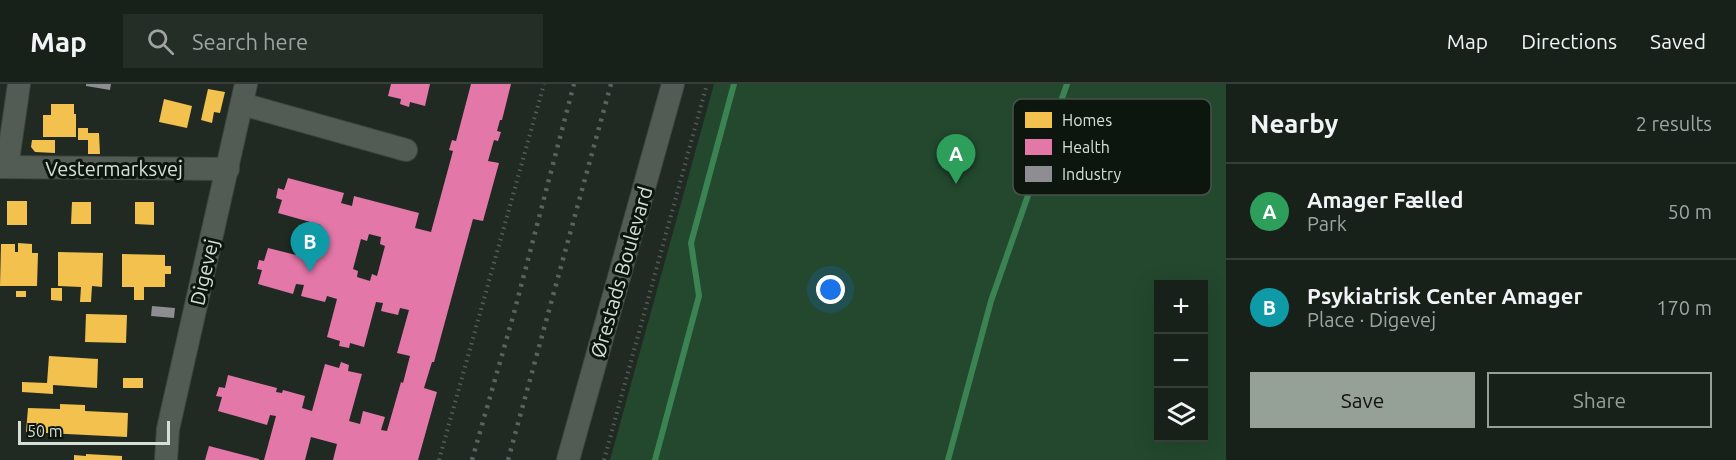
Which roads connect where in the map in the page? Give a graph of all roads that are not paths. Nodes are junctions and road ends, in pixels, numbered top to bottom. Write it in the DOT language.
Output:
graph roads {
  1 [pos="19,84"];
  2 [pos="673,84"];
  3 [pos="244,94"];
  4 [pos="406,150"];
  5 [pos="3,167"];
  6 [pos="228,169"];
  7 [pos="166,460"];
  8 [pos="568,460"];
  1 -- 5 [label="street"];
  2 -- 8 [label="street, Ørestads Boulevard"];
  3 -- 4 [label="street"];
  3 -- 6 [label="street, Digevej"];
  5 -- 6 [label="street, Vestermarksvej"];
  6 -- 7 [label="street, Digevej"];
}
